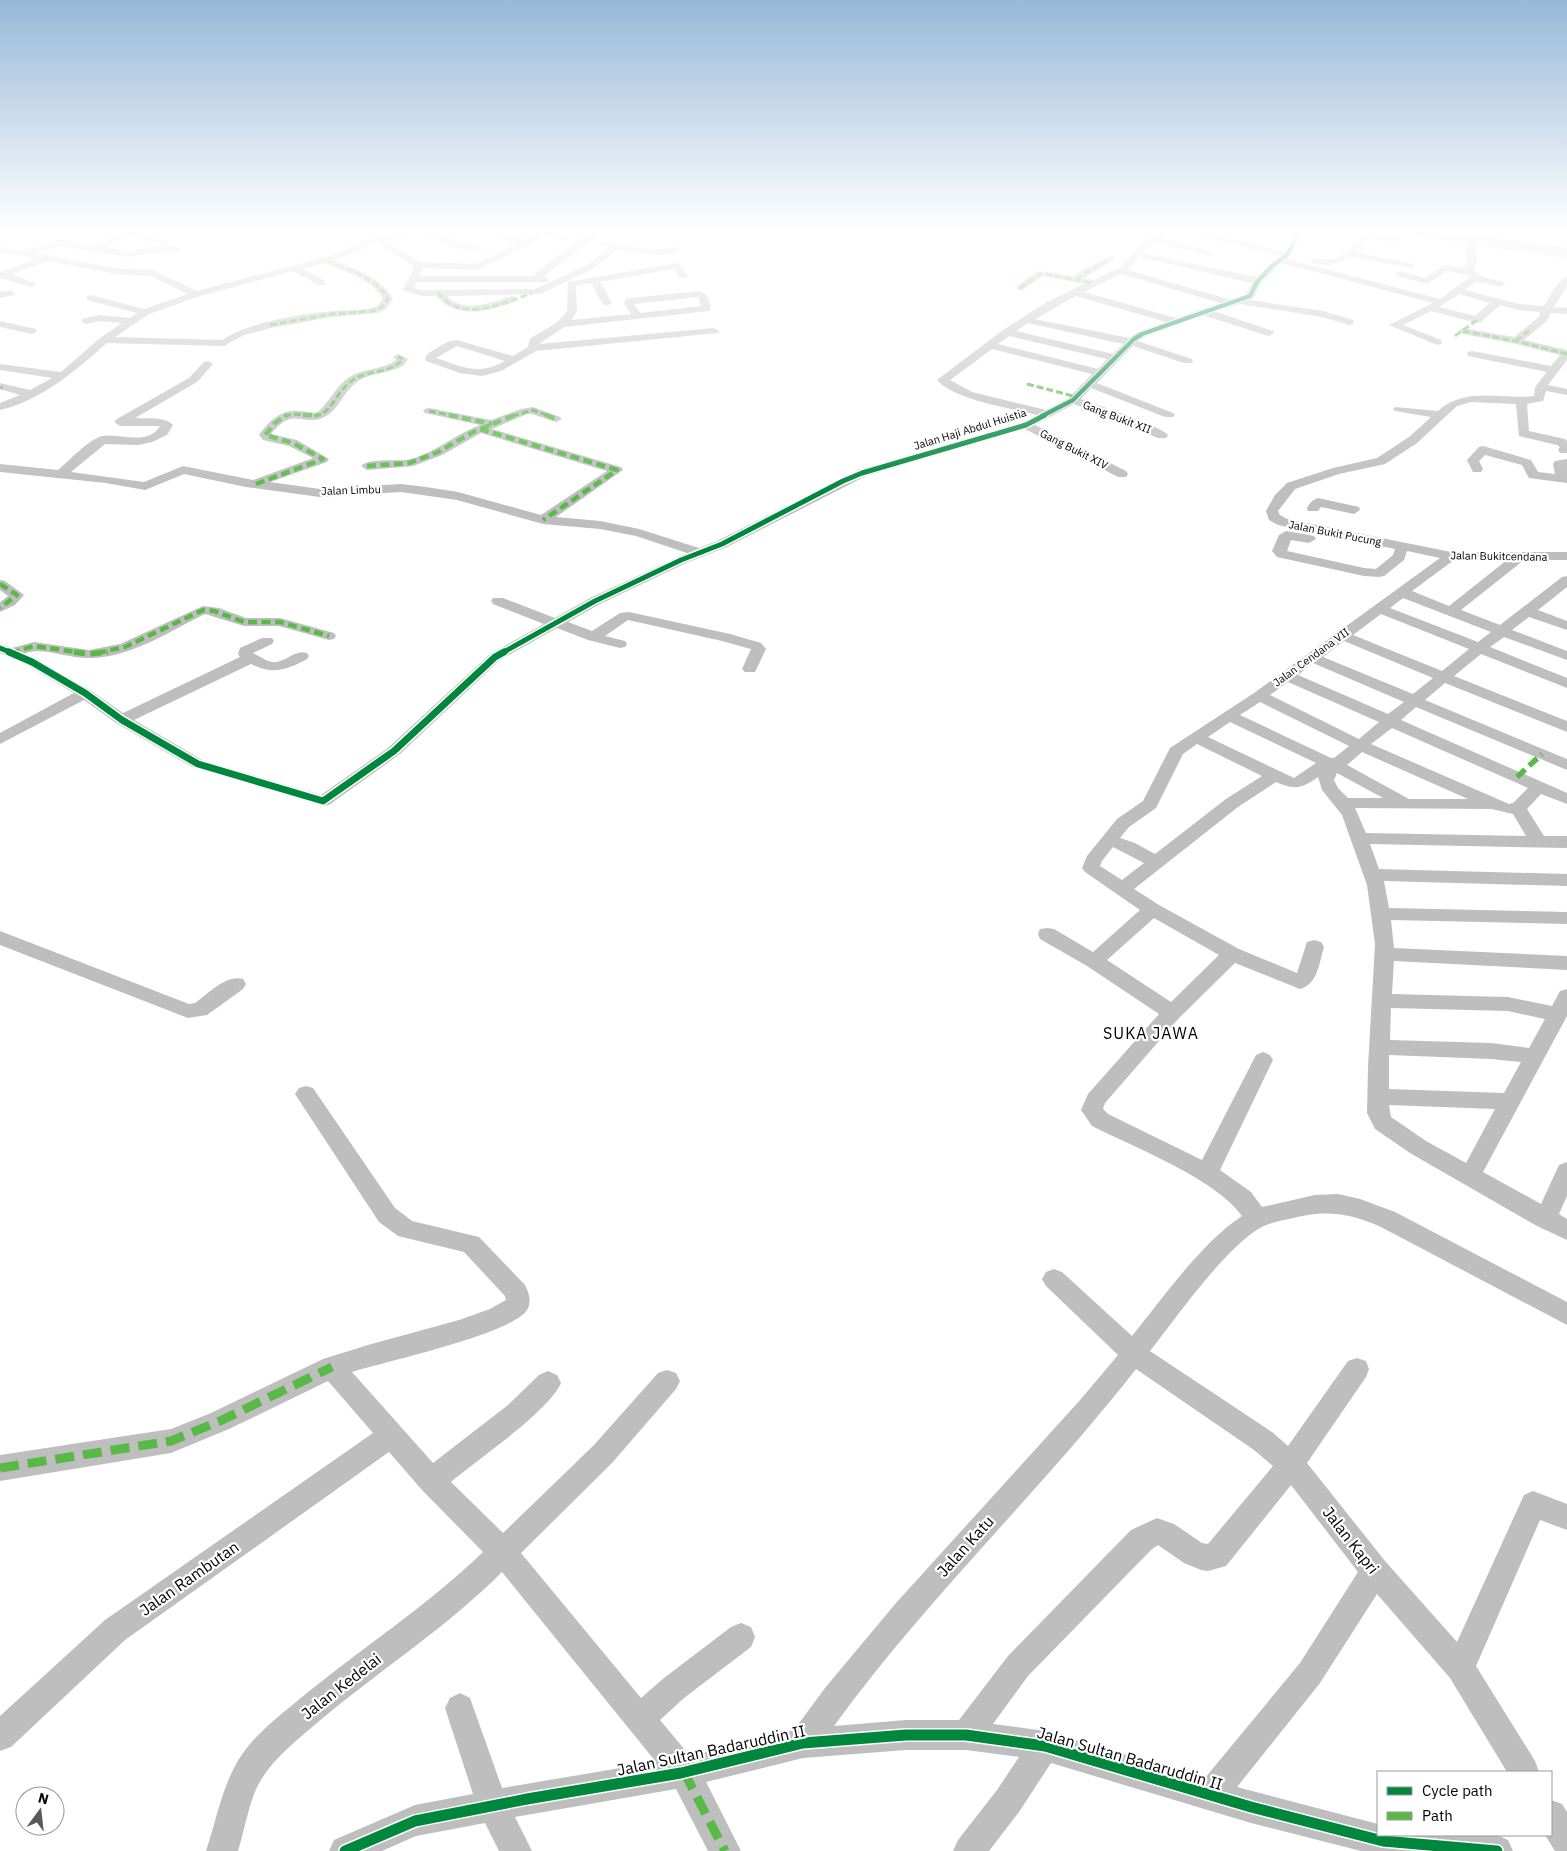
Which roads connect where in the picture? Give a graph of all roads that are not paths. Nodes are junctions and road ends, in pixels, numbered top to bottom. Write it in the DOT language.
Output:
graph roads {
  1 [pos="135,317"];
  2 [pos="310,317"];
  3 [pos="567,317"];
  4 [pos="624,317"];
  5 [pos="1030,317"];
  6 [pos="1162,317"];
  7 [pos="1183,317"];
  8 [pos="1228,317"];
  9 [pos="1334,317"];
  10 [pos="1411,317"];
  11 [pos="1467,317"];
  12 [pos="1480,317"];
  13 [pos="1544,317"];
  14 [pos="130,320"];
  15 [pos="1026,320"];
  16 [pos="1477,320"];
  17 [pos="86,321"];
  18 [pos="1175,321"];
  19 [pos="1349,322"];
  20 [pos="0,324"];
  21 [pos="562,324"];
  22 [pos="32,331"];
  23 [pos="714,331"];
  24 [pos="1007,332"];
  25 [pos="1269,333"];
  26 [pos="1459,333"];
  27 [pos="104,340"];
  28 [pos="1516,341"];
  29 [pos="1131,342"];
  30 [pos="1052,343"];
  31 [pos="990,345"];
  32 [pos="533,348"];
  33 [pos="1427,350"];
  34 [pos="1472,354"];
  35 [pos="1567,354"];
  36 [pos="1036,356"];
  37 [pos="398,357"];
  38 [pos="1115,358"];
  39 [pos="514,360"];
  40 [pos="1188,361"];
  41 [pos="208,364"];
  42 [pos="0,367"];
  43 [pos="19,369"];
  44 [pos="1554,370"];
  45 [pos="1100,373"];
  46 [pos="63,376"];
  47 [pos="1090,384"];
  48 [pos="1,385"];
  49 [pos="1541,387"];
  50 [pos="1567,392"];
  51 [pos="31,394"];
  52 [pos="1073,400"];
  53 [pos="1521,402"];
  54 [pos="0,407"];
  55 [pos="1399,408"];
  56 [pos="429,412"];
  57 [pos="1048,414"];
  58 [pos="1169,415"];
  59 [pos="1439,415"];
  60 [pos="556,419"];
  61 [pos="121,421"];
  62 [pos="492,424"];
  63 [pos="1026,425"];
  64 [pos="480,429"];
  65 [pos="1162,435"];
  66 [pos="102,440"];
  67 [pos="1564,450"];
  68 [pos="1567,463"];
  69 [pos="367,466"];
  70 [pos="0,468"];
  71 [pos="1477,469"];
  72 [pos="1122,474"];
  73 [pos="60,475"];
  74 [pos="1565,479"];
  75 [pos="256,484"];
  76 [pos="1357,506"];
  77 [pos="1313,508"];
  78 [pos="543,520"];
  79 [pos="1343,534"];
  80 [pos="1400,551"];
  81 [pos="700,553"];
  82 [pos="1451,556"];
  83 [pos="1567,556"];
  84 [pos="1519,557"];
  85 [pos="1567,580"];
  86 [pos="0,584"];
  87 [pos="1401,592"];
  88 [pos="498,602"];
  89 [pos="0,608"];
  90 [pos="1378,608"];
  91 [pos="1451,611"];
  92 [pos="1528,611"];
  93 [pos="558,622"];
  94 [pos="1567,626"];
  95 [pos="1503,630"];
  96 [pos="1344,633"];
  97 [pos="329,636"];
  98 [pos="593,637"];
  99 [pos="267,641"];
  100 [pos="620,644"];
  101 [pos="1478,649"];
  102 [pos="5,651"];
  103 [pos="302,656"];
  104 [pos="1567,656"];
  105 [pos="1310,657"];
  106 [pos="251,658"];
  107 [pos="750,669"];
  108 [pos="1447,674"];
  109 [pos="1286,675"];
  110 [pos="1567,684"];
  111 [pos="85,693"];
  112 [pos="1259,696"];
  113 [pos="1413,701"];
  114 [pos="1229,716"];
  115 [pos="1567,719"];
  116 [pos="122,720"];
  117 [pos="1390,722"];
  118 [pos="1567,727"];
  119 [pos="3,731"];
  120 [pos="1195,737"];
  121 [pos="1361,746"];
  122 [pos="1542,754"];
  123 [pos="1332,764"];
  124 [pos="1567,765"];
  125 [pos="1274,776"];
  126 [pos="1517,777"];
  127 [pos="1538,786"];
  128 [pos="1567,799"];
  129 [pos="1343,803"];
  130 [pos="1406,804"];
  131 [pos="1495,806"];
  132 [pos="1518,808"];
  133 [pos="1359,838"];
  134 [pos="1109,840"];
  135 [pos="1538,841"];
  136 [pos="1567,842"];
  137 [pos="1156,862"];
  138 [pos="1372,875"];
  139 [pos="1567,880"];
  140 [pos="1122,889"];
  141 [pos="1152,909"];
  142 [pos="1380,914"];
  143 [pos="1567,918"];
  144 [pos="1047,934"];
  145 [pos="0,938"];
  146 [pos="1314,947"];
  147 [pos="1232,954"];
  148 [pos="1385,954"];
  149 [pos="1094,961"];
  150 [pos="1567,963"];
  151 [pos="236,984"];
  152 [pos="1382,1001"];
  153 [pos="1562,1005"];
  154 [pos="1172,1013"];
  155 [pos="1379,1047"];
  156 [pos="1536,1056"];
  157 [pos="1263,1060"];
  158 [pos="306,1094"];
  159 [pos="1378,1097"];
  160 [pos="1512,1101"];
  161 [pos="1567,1171"];
  162 [pos="1207,1173"];
  163 [pos="1470,1176"];
  164 [pos="1257,1218"];
  165 [pos="1545,1219"];
  166 [pos="1567,1230"];
  167 [pos="1054,1279"];
  168 [pos="1567,1314"];
  169 [pos="1133,1353"];
  170 [pos="332,1367"];
  171 [pos="1358,1369"];
  172 [pos="667,1381"];
  173 [pos="548,1383"];
  174 [pos="390,1435"];
  175 [pos="1291,1464"];
  176 [pos="0,1468"];
  177 [pos="431,1482"];
  178 [pos="1567,1517"];
  179 [pos="503,1553"];
  180 [pos="1374,1571"];
  181 [pos="741,1636"];
  182 [pos="1460,1668"];
  183 [pos="460,1708"];
  184 [pos="639,1720"];
  185 [pos="966,1735"];
  186 [pos="0,1736"];
  187 [pos="803,1742"];
  188 [pos="1045,1746"];
  189 [pos="1523,1771"];
  190 [pos="684,1772"];
  191 [pos="1211,1795"];
  192 [pos="493,1806"];
  193 [pos="1552,1817"];
  194 [pos="1567,1842"];
  195 [pos="1382,1846"];
  196 [pos="222,1851"];
  197 [pos="345,1851"];
  198 [pos="516,1851"];
  199 [pos="725,1851"];
  200 [pos="968,1851"];
  201 [pos="1497,1851"];
  1 -- 14 [label="street"];
  2 -- 27 [label="street"];
  3 -- 21 [label="street"];
  4 -- 21 [label="street"];
  5 -- 15 [label="street"];
  6 -- 18 [label="street"];
  7 -- 18 [label="street, Jalan Haji Abdul Huistia"];
  8 -- 25 [label="street"];
  9 -- 19 [label="street"];
  10 -- 33 [label="street"];
  11 -- 16 [label="street"];
  12 -- 16 [label="street"];
  13 -- 28 [label="street"];
  14 -- 17 [label="street"];
  14 -- 27 [label="street"];
  15 -- 24 [label="street"];
  15 -- 29 [label="street"];
  16 -- 26 [label="street"];
  18 -- 29 [label="street, Jalan Haji Abdul Huistia"];
  20 -- 22 [label="street"];
  21 -- 32 [label="street"];
  23 -- 32 [label="street"];
  24 -- 30 [label="street"];
  24 -- 31 [label="street"];
  26 -- 28 [label="street"];
  27 -- 46 [label="street"];
  28 -- 35 [label="street"];
  29 -- 38 [label="street, Jalan Haji Abdul Huistia"];
  29 -- 40 [label="street"];
  30 -- 36 [label="street"];
  30 -- 38 [label="street"];
  31 -- 36 [label="street"];
  31 -- 57 [label="street"];
  32 -- 39 [label="street"];
  34 -- 44 [label="street"];
  35 -- 44 [label="street, Jalan Bukit Pucung"];
  36 -- 45 [label="street"];
  37 -- 75 [label="street"];
  38 -- 45 [label="street, Jalan Haji Abdul Huistia"];
  39 -- 39 [label="street"];
  41 -- 61 [label="street"];
  42 -- 43 [label="street"];
  43 -- 46 [label="street"];
  43 -- 48 [label="street"];
  44 -- 49 [label="street, Jalan Bukit Pucung"];
  45 -- 47 [label="street, Jalan Haji Abdul Huistia"];
  46 -- 51 [label="street"];
  47 -- 52 [label="street, Jalan Haji Abdul Huistia"];
  47 -- 58 [label="street"];
  48 -- 51 [label="street"];
  49 -- 50 [label="street"];
  49 -- 53 [label="street, Jalan Bukit Pucung"];
  51 -- 54 [label="street"];
  52 -- 57 [label="street, Jalan Haji Abdul Huistia"];
  52 -- 65 [label="street, Gang Bukit XII"];
  53 -- 59 [label="street, Jalan Bukit Pucung"];
  53 -- 67 [label="street"];
  55 -- 59 [label="street"];
  56 -- 62 [label="street"];
  57 -- 63 [label="street, Jalan Haji Abdul Huistia"];
  59 -- 79 [label="street, Jalan Bukit Pucung"];
  60 -- 62 [label="street"];
  61 -- 66 [label="street"];
  61 -- 66 [label="street"];
  62 -- 64 [label="street"];
  63 -- 72 [label="street, Gang Bukit XIV"];
  63 -- 81 [label="street, Jalan Haji Abdul Huistia"];
  64 -- 69 [label="street"];
  64 -- 78 [label="street"];
  66 -- 73 [label="street"];
  68 -- 74 [label="street"];
  70 -- 73 [label="street, Jalan Limbu"];
  71 -- 74 [label="street"];
  73 -- 75 [label="street, Jalan Limbu"];
  75 -- 78 [label="street, Jalan Limbu"];
  76 -- 77 [label="street"];
  76 -- 79 [label="street"];
  78 -- 81 [label="street, Jalan Limbu"];
  79 -- 80 [label="street, Jalan Bukit Pucung"];
  80 -- 80 [label="street"];
  80 -- 82 [label="street, Jalan Bukitcendana"];
  81 -- 93 [label="street, Jalan Haji Abdul Huistia"];
  82 -- 84 [label="street, Jalan Bukitcendana"];
  82 -- 87 [label="street, Jalan Cendana VII"];
  83 -- 84 [label="street, Jalan Bukitcendana"];
  84 -- 91 [label="street"];
  85 -- 92 [label="street"];
  86 -- 89 [label="street"];
  87 -- 90 [label="street, Jalan Cendana VII"];
  87 -- 91 [label="street"];
  88 -- 93 [label="street"];
  90 -- 96 [label="street, Jalan Cendana VII"];
  90 -- 101 [label="street"];
  91 -- 95 [label="street"];
  92 -- 94 [label="street"];
  92 -- 95 [label="street"];
  93 -- 98 [label="street"];
  93 -- 116 [label="street, Jalan Haji Abdul Huistia"];
  95 -- 101 [label="street"];
  95 -- 104 [label="street"];
  96 -- 105 [label="street, Jalan Cendana VII"];
  96 -- 108 [label="street"];
  97 -- 102 [label="street"];
  98 -- 100 [label="street"];
  98 -- 107 [label="street"];
  99 -- 106 [label="street"];
  101 -- 108 [label="street"];
  101 -- 110 [label="street"];
  102 -- 111 [label="street"];
  103 -- 106 [label="street"];
  105 -- 109 [label="street, Jalan Cendana VII"];
  105 -- 113 [label="street"];
  106 -- 116 [label="street"];
  108 -- 113 [label="street"];
  108 -- 115 [label="street"];
  108 -- 118 [label="street"];
  109 -- 112 [label="street, Jalan Cendana VII"];
  109 -- 117 [label="street"];
  111 -- 116 [label="street"];
  111 -- 119 [label="street"];
  112 -- 114 [label="street, Jalan Cendana VII"];
  112 -- 121 [label="street"];
  113 -- 117 [label="street"];
  113 -- 122 [label="street"];
  114 -- 120 [label="street, Jalan Cendana VII"];
  114 -- 123 [label="street"];
  117 -- 121 [label="street"];
  117 -- 126 [label="street"];
  120 -- 125 [label="street"];
  120 -- 134 [label="street, Jalan Cendana VII"];
  121 -- 123 [label="street"];
  121 -- 131 [label="street"];
  122 -- 124 [label="street"];
  122 -- 126 [label="street"];
  123 -- 125 [label="street"];
  123 -- 129 [label="street"];
  123 -- 130 [label="street"];
  125 -- 137 [label="street"];
  126 -- 127 [label="street"];
  127 -- 128 [label="street"];
  127 -- 132 [label="street"];
  129 -- 130 [label="street"];
  129 -- 133 [label="street"];
  130 -- 131 [label="street"];
  131 -- 132 [label="street"];
  132 -- 135 [label="street"];
  133 -- 135 [label="street"];
  133 -- 138 [label="street"];
  134 -- 137 [label="street"];
  134 -- 140 [label="street"];
  135 -- 136 [label="street"];
  137 -- 140 [label="street"];
  138 -- 139 [label="street"];
  138 -- 142 [label="street"];
  140 -- 141 [label="street"];
  141 -- 147 [label="street"];
  141 -- 149 [label="street"];
  142 -- 143 [label="street"];
  142 -- 148 [label="street"];
  144 -- 149 [label="street"];
  145 -- 151 [label="street"];
  146 -- 147 [label="street"];
  147 -- 154 [label="street"];
  148 -- 150 [label="street"];
  148 -- 152 [label="street"];
  149 -- 154 [label="street"];
  152 -- 153 [label="street"];
  152 -- 155 [label="street"];
  153 -- 156 [label="street"];
  154 -- 162 [label="street"];
  155 -- 156 [label="street"];
  155 -- 159 [label="street"];
  156 -- 160 [label="street"];
  157 -- 162 [label="street"];
  158 -- 170 [label="street"];
  159 -- 160 [label="street"];
  159 -- 163 [label="street"];
  160 -- 163 [label="street"];
  161 -- 165 [label="street"];
  162 -- 164 [label="street"];
  163 -- 165 [label="street"];
  164 -- 168 [label="street"];
  164 -- 169 [label="street"];
  165 -- 166 [label="street"];
  167 -- 169 [label="street"];
  169 -- 175 [label="street, Jalan Kapri"];
  169 -- 187 [label="street, Jalan Katu"];
  170 -- 174 [label="street"];
  170 -- 176 [label="street"];
  171 -- 175 [label="street"];
  172 -- 179 [label="street, Jalan Kedelai"];
  173 -- 177 [label="street"];
  174 -- 177 [label="street"];
  174 -- 186 [label="street, Jalan Rambutan"];
  175 -- 180 [label="street, Jalan Kapri"];
  175 -- 185 [label="street"];
  177 -- 179 [label="street"];
  178 -- 182 [label="street"];
  179 -- 184 [label="street"];
  179 -- 196 [label="street, Jalan Kedelai"];
  180 -- 182 [label="street, Jalan Kapri"];
  180 -- 191 [label="street"];
  181 -- 184 [label="street"];
  182 -- 189 [label="street, Jalan Kapri"];
  183 -- 192 [label="street"];
  184 -- 190 [label="street"];
  185 -- 187 [label="street, Jalan Sultan Badaruddin II"];
  185 -- 188 [label="street, Jalan Sultan Badaruddin II"];
  187 -- 190 [label="street, Jalan Sultan Badaruddin II"];
  188 -- 191 [label="street, Jalan Sultan Badaruddin II"];
  188 -- 200 [label="street"];
  190 -- 192 [label="street, Jalan Sultan Badaruddin II"];
  190 -- 199 [label="street"];
  191 -- 195 [label="street, Jalan Sultan Badaruddin II"];
  192 -- 197 [label="street, Jalan Sultan Badaruddin II"];
  192 -- 198 [label="street"];
  193 -- 194 [label="street"];
  195 -- 201 [label="street, Jalan Sultan Badaruddin II"];
}
